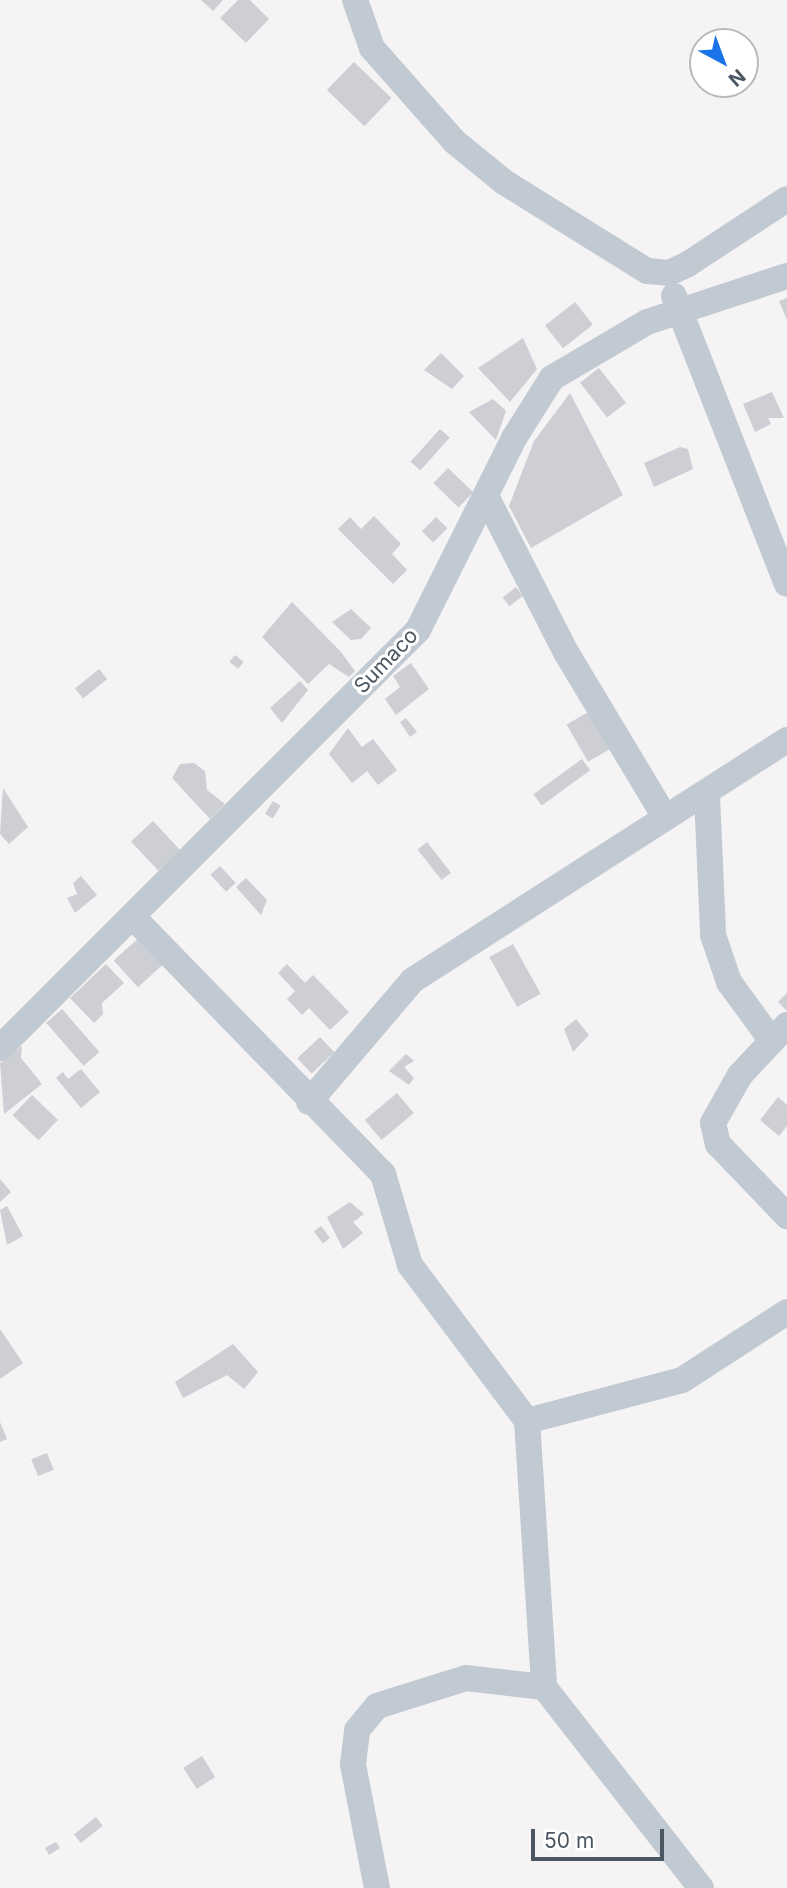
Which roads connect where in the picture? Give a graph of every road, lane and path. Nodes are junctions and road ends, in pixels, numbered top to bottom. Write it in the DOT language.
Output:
graph roads {
  1 [pos="355,0"];
  2 [pos="787,199"];
  3 [pos="669,274"];
  4 [pos="787,276"];
  5 [pos="678,311"];
  6 [pos="487,498"];
  7 [pos="787,584"];
  8 [pos="787,740"];
  9 [pos="707,795"];
  10 [pos="665,817"];
  11 [pos="133,917"];
  12 [pos="780,1033"];
  13 [pos="0,1048"];
  14 [pos="309,1102"];
  15 [pos="787,1216"];
  16 [pos="787,1312"];
  17 [pos="527,1421"];
  18 [pos="544,1687"];
  19 [pos="377,1888"];
  20 [pos="701,1888"];
  1 -- 3 [label="street"];
  2 -- 3 [label="street"];
  3 -- 5 [label="street"];
  4 -- 5 [label="street, Sumaco"];
  5 -- 6 [label="street, Sumaco"];
  5 -- 7 [label="street"];
  6 -- 10 [label="street"];
  6 -- 11 [label="street, Sumaco"];
  8 -- 9 [label="street"];
  9 -- 10 [label="street"];
  9 -- 12 [label="street"];
  10 -- 14 [label="street"];
  11 -- 13 [label="street, Sumaco"];
  11 -- 14 [label="street"];
  12 -- 15 [label="street"];
  14 -- 17 [label="street"];
  16 -- 17 [label="street"];
  17 -- 18 [label="street"];
  18 -- 19 [label="street"];
  18 -- 20 [label="street"];
}
